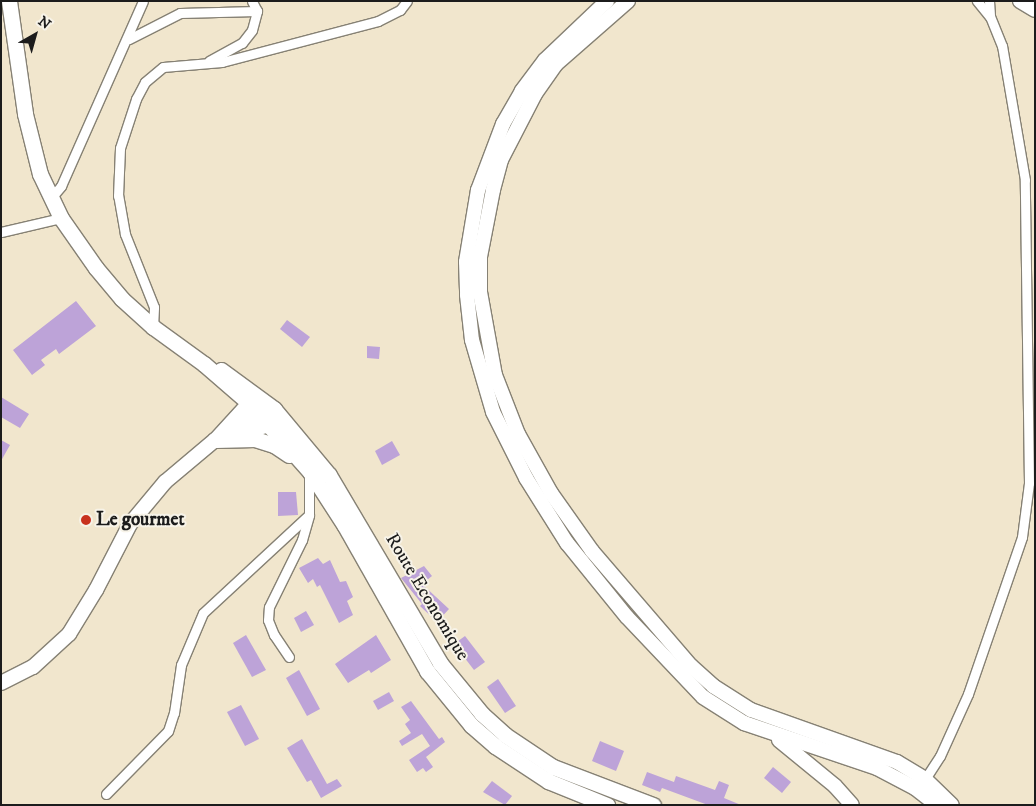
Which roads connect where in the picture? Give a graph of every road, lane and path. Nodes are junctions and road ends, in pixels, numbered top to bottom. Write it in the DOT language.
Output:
graph roads {
  1 [pos="9,1"];
  2 [pos="143,1"];
  3 [pos="252,1"];
  4 [pos="407,1"];
  5 [pos="607,1"];
  6 [pos="628,1"];
  7 [pos="978,1"];
  8 [pos="989,1"];
  9 [pos="1020,1"];
  10 [pos="1035,10"];
  11 [pos="257,11"];
  12 [pos="990,16"];
  13 [pos="128,40"];
  14 [pos="204,64"];
  15 [pos="51,198"];
  16 [pos="61,218"];
  17 [pos="1,232"];
  18 [pos="153,327"];
  19 [pos="204,364"];
  20 [pos="249,403"];
  21 [pos="272,417"];
  22 [pos="214,440"];
  23 [pos="308,471"];
  24 [pos="309,515"];
  25 [pos="359,536"];
  26 [pos="289,657"];
  27 [pos="1,684"];
  28 [pos="744,723"];
  29 [pos="925,779"];
  30 [pos="106,794"];
  31 [pos="607,805"];
  32 [pos="653,805"];
  33 [pos="852,805"];
  34 [pos="937,805"];
  35 [pos="952,805"];
  1 -- 15 [label="highway, Route Economique"];
  2 -- 13 [label="street"];
  3 -- 11 [label="street"];
  4 -- 14 [label="street"];
  5 -- 28 [label="main road"];
  6 -- 29 [label="main road"];
  7 -- 12 [label="street"];
  8 -- 12 [label="street"];
  9 -- 10 [label="main road"];
  11 -- 13 [label="street"];
  11 -- 14 [label="street"];
  12 -- 29 [label="street"];
  13 -- 15 [label="street"];
  14 -- 18 [label="street"];
  15 -- 16 [label="highway, Route Economique"];
  16 -- 17 [label="street"];
  16 -- 18 [label="highway, Route Economique"];
  18 -- 19 [label="highway, Route Economique"];
  19 -- 20 [label="highway, Route Economique"];
  19 -- 21 [label="highway, Route Economique"];
  20 -- 21 [label="highway, Route Economique"];
  20 -- 22 [label="highway"];
  21 -- 22 [label="main road"];
  21 -- 23 [label="highway, Route Economique"];
  21 -- 25 [label="highway, Route Economique"];
  22 -- 23 [label="highway"];
  22 -- 27 [label="main road"];
  23 -- 24 [label="street"];
  23 -- 25 [label="highway, Route Economique"];
  24 -- 26 [label="street"];
  24 -- 30 [label="street"];
  25 -- 31 [label="highway, Route Economique"];
  25 -- 32 [label="highway, Route Economique"];
  28 -- 33 [label="main road"];
  28 -- 34 [label="main road"];
  29 -- 35 [label="main road"];
}
